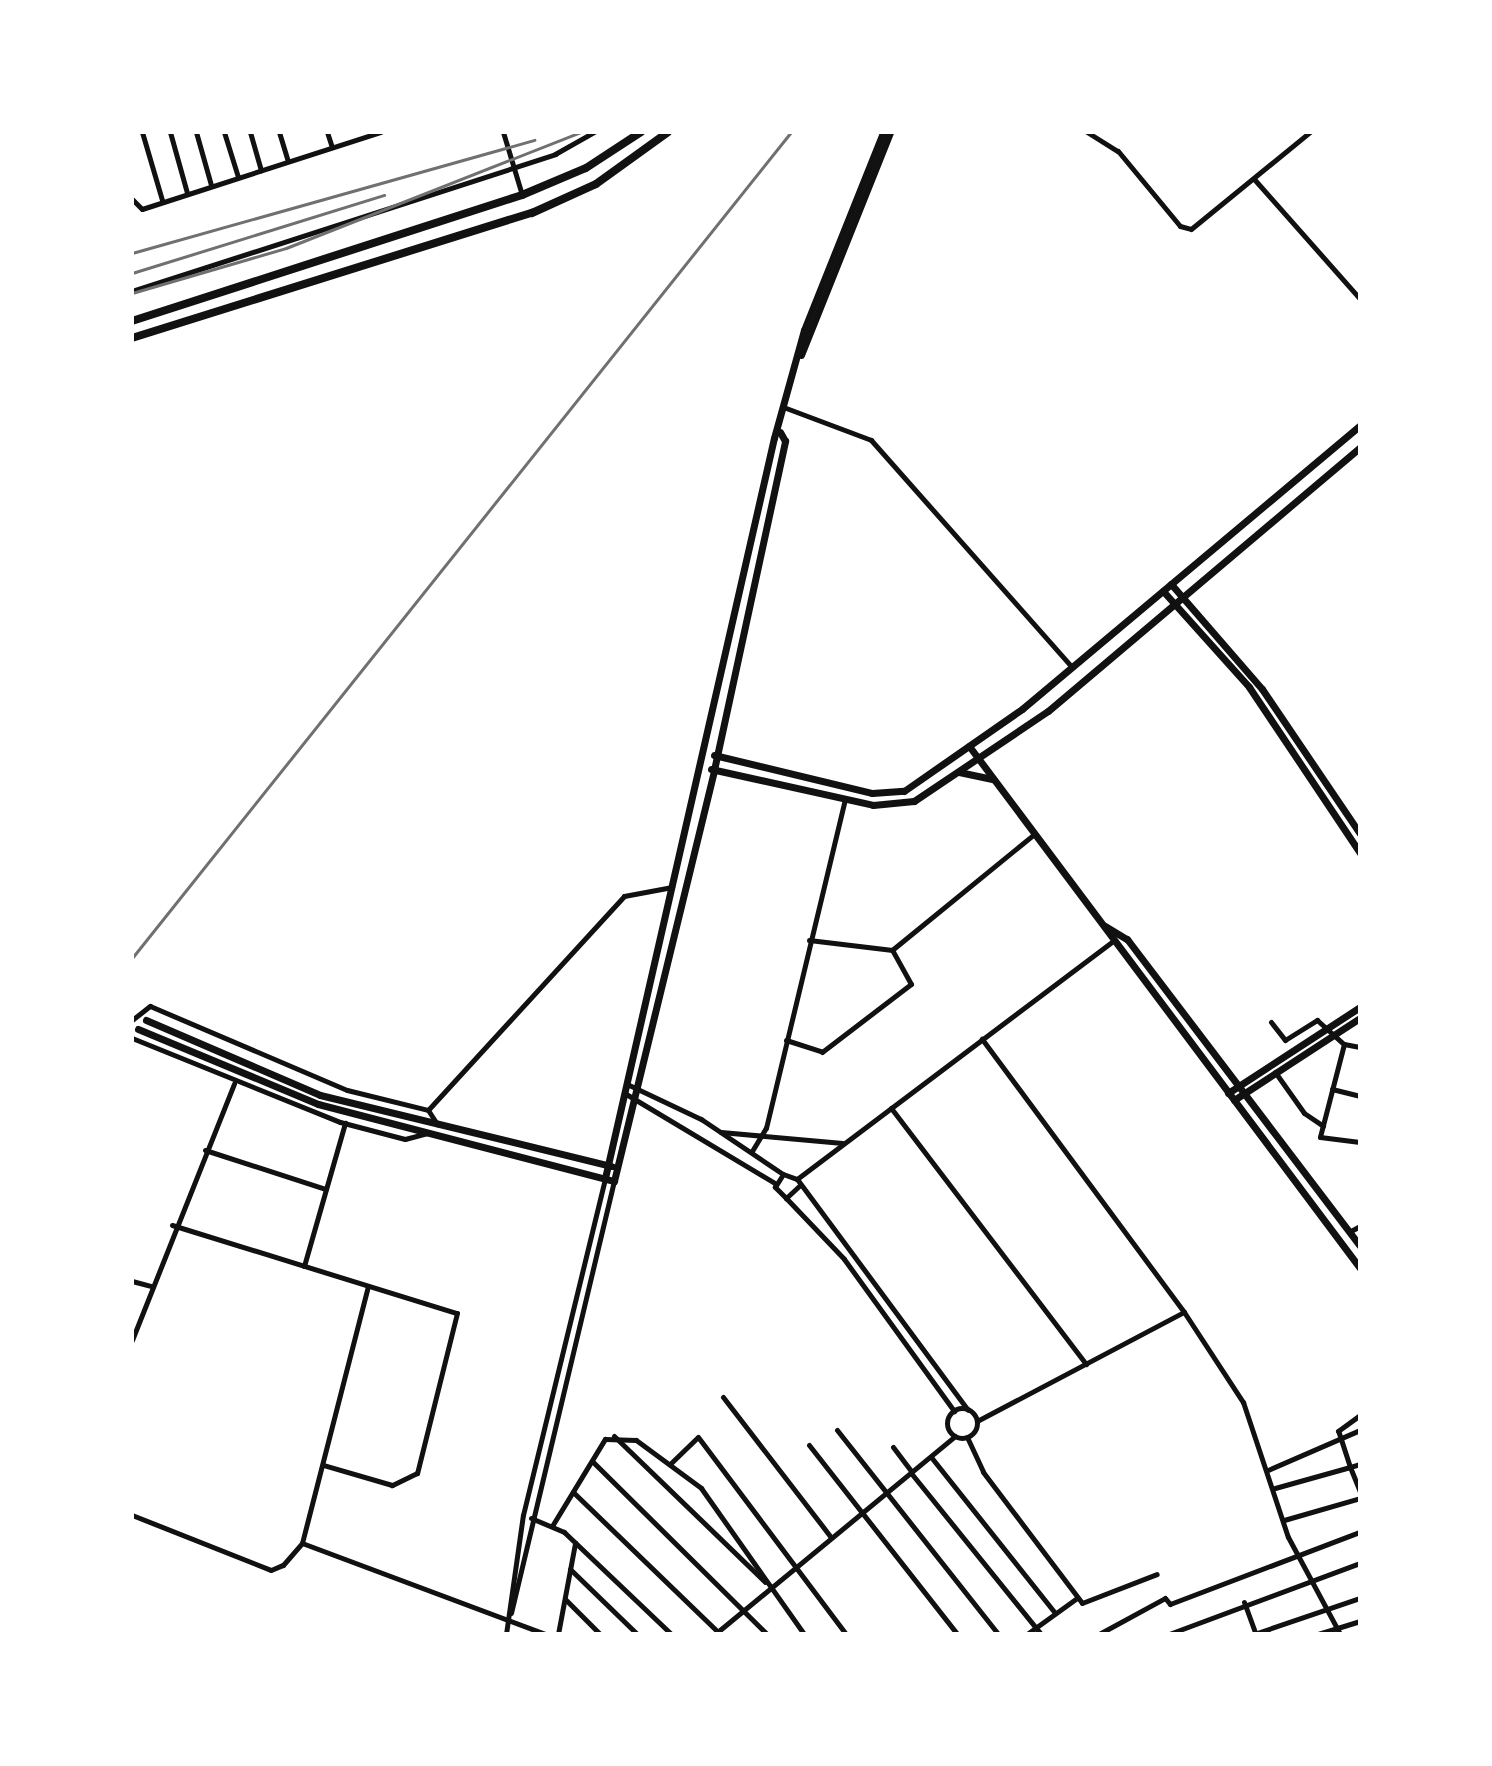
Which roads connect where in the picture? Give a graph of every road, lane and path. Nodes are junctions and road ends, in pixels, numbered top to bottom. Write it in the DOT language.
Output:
graph roads {
  1 [pos="142,132"];
  2 [pos="170,132"];
  3 [pos="196,132"];
  4 [pos="224,132"];
  5 [pos="250,132"];
  6 [pos="279,132"];
  7 [pos="327,132"];
  8 [pos="381,132"];
  9 [pos="503,132"];
  10 [pos="594,132"];
  11 [pos="641,132"];
  12 [pos="668,132"];
  13 [pos="883,132"];
  14 [pos="890,132"];
  15 [pos="1087,132"];
  16 [pos="1310,132"];
  17 [pos="358,135"];
  18 [pos="332,147"];
  19 [pos="288,161"];
  20 [pos="514,168"];
  21 [pos="261,170"];
  22 [pos="238,177"];
  23 [pos="1254,179"];
  24 [pos="211,185"];
  25 [pos="187,193"];
  26 [pos="522,195"];
  27 [pos="132,199"];
  28 [pos="162,200"];
  29 [pos="835,262"];
  30 [pos="132,291"];
  31 [pos="1360,299"];
  32 [pos="132,321"];
  33 [pos="132,338"];
  34 [pos="786,408"];
  35 [pos="1360,425"];
  36 [pos="780,432"];
  37 [pos="1360,447"];
  38 [pos="1171,584"];
  39 [pos="1163,591"];
  40 [pos="1183,596"];
  41 [pos="1175,603"];
  42 [pos="1072,667"];
  43 [pos="969,746"];
  44 [pos="705,753"];
  45 [pos="717,756"];
  46 [pos="978,759"];
  47 [pos="702,767"];
  48 [pos="714,770"];
  49 [pos="959,772"];
  50 [pos="993,779"];
  51 [pos="845,799"];
  52 [pos="1034,834"];
  53 [pos="1360,834"];
  54 [pos="1360,853"];
  55 [pos="673,887"];
  56 [pos="1105,926"];
  57 [pos="809,940"];
  58 [pos="1112,942"];
  59 [pos="892,950"];
  60 [pos="1360,1007"];
  61 [pos="1360,1018"];
  62 [pos="132,1020"];
  63 [pos="146,1020"];
  64 [pos="1271,1022"];
  65 [pos="138,1029"];
  66 [pos="1325,1030"];
  67 [pos="1331,1037"];
  68 [pos="132,1038"];
  69 [pos="982,1039"];
  70 [pos="786,1040"];
  71 [pos="1344,1044"];
  72 [pos="1360,1047"];
  73 [pos="1275,1072"];
  74 [pos="234,1084"];
  75 [pos="629,1085"];
  76 [pos="1238,1085"];
  77 [pos="640,1089"];
  78 [pos="1332,1089"];
  79 [pos="1228,1093"];
  80 [pos="1244,1093"];
  81 [pos="626,1094"];
  82 [pos="1360,1096"];
  83 [pos="637,1099"];
  84 [pos="1234,1100"];
  85 [pos="891,1108"];
  86 [pos="428,1110"];
  87 [pos="345,1123"];
  88 [pos="437,1124"];
  89 [pos="1323,1126"];
  90 [pos="720,1131"];
  91 [pos="427,1133"];
  92 [pos="764,1133"];
  93 [pos="1360,1142"];
  94 [pos="844,1143"];
  95 [pos="205,1150"];
  96 [pos="752,1151"];
  97 [pos="608,1166"];
  98 [pos="618,1168"];
  99 [pos="783,1174"];
  100 [pos="605,1178"];
  101 [pos="797,1179"];
  102 [pos="614,1181"];
  103 [pos="775,1183"];
  104 [pos="799,1186"];
  105 [pos="326,1189"];
  106 [pos="786,1198"];
  107 [pos="172,1225"];
  108 [pos="1360,1226"];
  109 [pos="1349,1232"];
  110 [pos="1360,1246"];
  111 [pos="304,1266"];
  112 [pos="1360,1268"];
  113 [pos="132,1281"];
  114 [pos="151,1286"];
  115 [pos="368,1286"];
  116 [pos="1184,1312"];
  117 [pos="132,1340"];
  118 [pos="1086,1364"];
  119 [pos="723,1397"];
  120 [pos="968,1410"];
  121 [pos="954,1411"];
  122 [pos="1360,1415"];
  123 [pos="977,1421"];
  124 [pos="837,1430"];
  125 [pos="1360,1430"];
  126 [pos="614,1436"];
  127 [pos="955,1436"];
  128 [pos="967,1437"];
  129 [pos="1342,1437"];
  130 [pos="809,1445"];
  131 [pos="893,1447"];
  132 [pos="931,1457"];
  133 [pos="592,1461"];
  134 [pos="671,1463"];
  135 [pos="1360,1464"];
  136 [pos="323,1465"];
  137 [pos="1350,1467"];
  138 [pos="1268,1470"];
  139 [pos="912,1472"];
  140 [pos="1275,1488"];
  141 [pos="889,1491"];
  142 [pos="573,1492"];
  143 [pos="1360,1495"];
  144 [pos="861,1512"];
  145 [pos="132,1515"];
  146 [pos="531,1518"];
  147 [pos="1284,1520"];
  148 [pos="552,1526"];
  149 [pos="1360,1532"];
  150 [pos="830,1536"];
  151 [pos="576,1542"];
  152 [pos="302,1543"];
  153 [pos="1295,1553"];
  154 [pos="1360,1563"];
  155 [pos="794,1564"];
  156 [pos="570,1569"];
  157 [pos="1157,1574"];
  158 [pos="1308,1577"];
  159 [pos="769,1585"];
  160 [pos="1077,1598"];
  161 [pos="1360,1598"];
  162 [pos="565,1600"];
  163 [pos="1244,1602"];
  164 [pos="741,1607"];
  165 [pos="1325,1609"];
  166 [pos="1055,1613"];
  167 [pos="510,1614"];
  168 [pos="1360,1621"];
  169 [pos="508,1625"];
  170 [pos="1036,1628"];
  171 [pos="1338,1631"];
  172 [pos="717,1633"];
  173 [pos="506,1634"];
  174 [pos="546,1634"];
  175 [pos="558,1634"];
  176 [pos="600,1634"];
  177 [pos="637,1634"];
  178 [pos="671,1634"];
  179 [pos="767,1634"];
  180 [pos="804,1634"];
  181 [pos="846,1634"];
  182 [pos="957,1634"];
  183 [pos="998,1634"];
  184 [pos="1027,1634"];
  185 [pos="1041,1634"];
  186 [pos="1099,1634"];
  187 [pos="1169,1634"];
  188 [pos="1255,1634"];
  189 [pos="1318,1634"];
  1 -- 28 [label="street"];
  2 -- 25 [label="street"];
  3 -- 24 [label="street"];
  4 -- 22 [label="street"];
  5 -- 21 [label="street"];
  6 -- 19 [label="street"];
  7 -- 18 [label="street"];
  8 -- 17 [label="street"];
  9 -- 20 [label="street"];
  10 -- 20 [label="street"];
  11 -- 26 [label="main road"];
  12 -- 33 [label="main road"];
  13 -- 29 [label="main road"];
  14 -- 29 [label="main road"];
  15 -- 23 [label="street"];
  16 -- 23 [label="street"];
  17 -- 18 [label="street"];
  18 -- 19 [label="street"];
  19 -- 21 [label="street"];
  20 -- 26 [label="street"];
  20 -- 30 [label="street"];
  21 -- 22 [label="street"];
  22 -- 24 [label="street"];
  23 -- 31 [label="street"];
  24 -- 25 [label="street"];
  25 -- 28 [label="street"];
  26 -- 32 [label="main road"];
  27 -- 28 [label="street"];
  29 -- 34 [label="main road"];
  34 -- 36 [label="main road"];
  34 -- 42 [label="street"];
  35 -- 38 [label="main road"];
  36 -- 44 [label="main road"];
  36 -- 45 [label="main road"];
  37 -- 40 [label="main road"];
  38 -- 39 [label="main road"];
  38 -- 40 [label="main road"];
  39 -- 41 [label="main road"];
  39 -- 42 [label="main road"];
  40 -- 41 [label="main road"];
  40 -- 53 [label="main road"];
  41 -- 46 [label="main road"];
  41 -- 54 [label="main road"];
  42 -- 43 [label="main road"];
  43 -- 45 [label="main road"];
  43 -- 46 [label="main road"];
  44 -- 45 [label="main road"];
  44 -- 47 [label="main road"];
  45 -- 48 [label="main road"];
  46 -- 49 [label="main road"];
  46 -- 50 [label="main road"];
  47 -- 48 [label="main road"];
  47 -- 55 [label="main road"];
  48 -- 51 [label="main road"];
  48 -- 77 [label="main road"];
  49 -- 50 [label="main road"];
  49 -- 51 [label="main road"];
  50 -- 52 [label="main road"];
  51 -- 57 [label="street"];
  52 -- 56 [label="main road"];
  52 -- 59 [label="street"];
  55 -- 75 [label="main road"];
  55 -- 86 [label="street"];
  56 -- 58 [label="main road"];
  56 -- 76 [label="main road"];
  57 -- 59 [label="street"];
  57 -- 70 [label="street"];
  58 -- 69 [label="street"];
  58 -- 79 [label="main road"];
  59 -- 70 [label="street"];
  60 -- 66 [label="main road"];
  61 -- 67 [label="main road"];
  62 -- 86 [label="street"];
  63 -- 88 [label="main road"];
  64 -- 66 [label="street"];
  65 -- 91 [label="main road"];
  66 -- 67 [label="street"];
  66 -- 76 [label="main road"];
  67 -- 71 [label="street"];
  67 -- 73 [label="main road"];
  68 -- 74 [label="street"];
  69 -- 85 [label="street"];
  69 -- 116 [label="street"];
  70 -- 92 [label="street"];
  71 -- 72 [label="street"];
  71 -- 78 [label="street"];
  73 -- 80 [label="main road"];
  73 -- 89 [label="street"];
  74 -- 87 [label="street"];
  74 -- 95 [label="street"];
  75 -- 77 [label="street"];
  75 -- 81 [label="main road"];
  76 -- 79 [label="main road"];
  76 -- 80 [label="main road"];
  77 -- 83 [label="main road"];
  77 -- 90 [label="street"];
  78 -- 82 [label="street"];
  78 -- 89 [label="street"];
  79 -- 84 [label="main road"];
  80 -- 84 [label="main road"];
  80 -- 109 [label="main road"];
  81 -- 83 [label="street"];
  81 -- 97 [label="main road"];
  83 -- 98 [label="main road"];
  83 -- 103 [label="street"];
  84 -- 112 [label="main road"];
  85 -- 94 [label="street"];
  85 -- 118 [label="street"];
  86 -- 88 [label="street"];
  87 -- 91 [label="street"];
  87 -- 105 [label="street"];
  88 -- 97 [label="main road"];
  89 -- 93 [label="street"];
  90 -- 92 [label="street"];
  90 -- 96 [label="street"];
  91 -- 100 [label="main road"];
  92 -- 94 [label="street"];
  92 -- 96 [label="street"];
  94 -- 101 [label="street"];
  95 -- 105 [label="street"];
  95 -- 107 [label="street"];
  96 -- 99 [label="street"];
  97 -- 98 [label="main road"];
  97 -- 100 [label="main road"];
  98 -- 102 [label="main road"];
  99 -- 101 [label="street"];
  99 -- 103 [label="street"];
  100 -- 102 [label="main road"];
  100 -- 167 [label="street"];
  101 -- 104 [label="street"];
  102 -- 146 [label="street"];
  103 -- 106 [label="street"];
  104 -- 106 [label="street"];
  104 -- 120 [label="street"];
  105 -- 111 [label="street"];
  106 -- 121 [label="street"];
  107 -- 111 [label="street"];
  107 -- 114 [label="street"];
  108 -- 109 [label="street"];
  109 -- 110 [label="main road"];
  111 -- 115 [label="street"];
  113 -- 114 [label="street"];
  114 -- 117 [label="street"];
  115 -- 136 [label="street"];
  115 -- 136 [label="street"];
  116 -- 118 [label="street"];
  116 -- 138 [label="street"];
  118 -- 123 [label="street"];
  119 -- 150 [label="street"];
  120 -- 121 [label="street"];
  120 -- 123 [label="street"];
  121 -- 127 [label="street"];
  122 -- 129 [label="street"];
  123 -- 128 [label="street"];
  124 -- 141 [label="street"];
  125 -- 129 [label="street"];
  126 -- 133 [label="street"];
  126 -- 134 [label="street"];
  126 -- 159 [label="street"];
  127 -- 128 [label="street"];
  127 -- 132 [label="street"];
  128 -- 160 [label="street"];
  129 -- 137 [label="street"];
  129 -- 138 [label="street"];
  130 -- 144 [label="street"];
  131 -- 139 [label="street"];
  132 -- 139 [label="street"];
  132 -- 166 [label="street"];
  133 -- 142 [label="street"];
  133 -- 164 [label="street"];
  134 -- 155 [label="street"];
  134 -- 159 [label="street"];
  135 -- 137 [label="street"];
  136 -- 152 [label="street"];
  137 -- 140 [label="street"];
  137 -- 143 [label="street"];
  138 -- 140 [label="street"];
  139 -- 141 [label="street"];
  139 -- 170 [label="street"];
  140 -- 147 [label="street"];
  141 -- 144 [label="street"];
  141 -- 183 [label="street"];
  142 -- 148 [label="street"];
  142 -- 172 [label="street"];
  143 -- 147 [label="street"];
  144 -- 150 [label="street"];
  144 -- 182 [label="street"];
  145 -- 152 [label="street"];
  146 -- 148 [label="street"];
  146 -- 167 [label="street"];
  147 -- 153 [label="street"];
  148 -- 151 [label="street"];
  149 -- 153 [label="street"];
  150 -- 155 [label="street"];
  151 -- 156 [label="street"];
  151 -- 178 [label="street"];
  152 -- 169 [label="street"];
  153 -- 158 [label="street"];
  153 -- 186 [label="street"];
  154 -- 158 [label="street"];
  155 -- 159 [label="street"];
  155 -- 181 [label="street"];
  156 -- 162 [label="street"];
  156 -- 177 [label="street"];
  157 -- 160 [label="street"];
  158 -- 163 [label="street"];
  158 -- 165 [label="street"];
  159 -- 164 [label="street"];
  159 -- 180 [label="street"];
  160 -- 166 [label="street"];
  161 -- 165 [label="street"];
  162 -- 175 [label="street"];
  162 -- 176 [label="street"];
  163 -- 187 [label="street"];
  163 -- 188 [label="street"];
  164 -- 172 [label="street"];
  164 -- 179 [label="street"];
  165 -- 171 [label="street"];
  165 -- 188 [label="street"];
  166 -- 170 [label="street"];
  167 -- 169 [label="street"];
  168 -- 171 [label="street"];
  169 -- 173 [label="street"];
  169 -- 174 [label="street"];
  170 -- 184 [label="street"];
  170 -- 185 [label="street"];
  171 -- 189 [label="street"];
}
